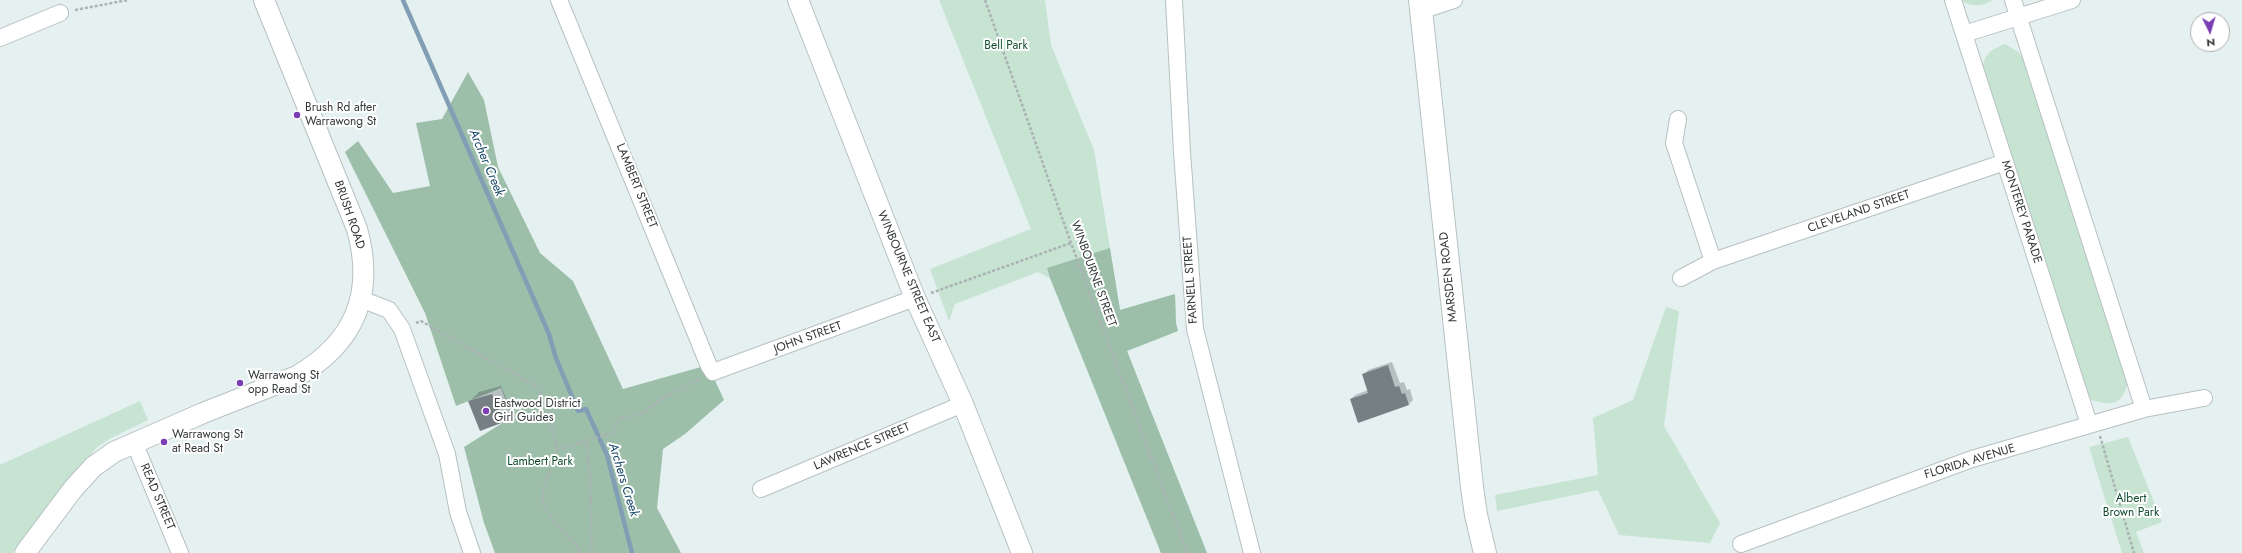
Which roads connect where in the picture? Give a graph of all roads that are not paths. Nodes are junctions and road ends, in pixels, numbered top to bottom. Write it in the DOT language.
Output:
graph roads {
  1 [pos="264,0"];
  2 [pos="559,0"];
  3 [pos="798,0"];
  4 [pos="1174,0"];
  5 [pos="1454,0"];
  6 [pos="1953,0"];
  7 [pos="2013,0"];
  8 [pos="2072,0"];
  9 [pos="1421,6"];
  10 [pos="60,13"];
  11 [pos="2019,17"];
  12 [pos="1964,34"];
  13 [pos="0,38"];
  14 [pos="1678,119"];
  15 [pos="2005,162"];
  16 [pos="1713,261"];
  17 [pos="1681,278"];
  18 [pos="915,298"];
  19 [pos="362,299"];
  20 [pos="714,372"];
  21 [pos="2204,398"];
  22 [pos="963,404"];
  23 [pos="2144,409"];
  24 [pos="2089,424"];
  25 [pos="134,442"];
  26 [pos="761,489"];
  27 [pos="1741,544"];
  28 [pos="25,553"];
  29 [pos="180,553"];
  30 [pos="472,553"];
  31 [pos="1022,553"];
  32 [pos="1252,553"];
  33 [pos="1485,553"];
  1 -- 19 [label="street, BRUSH ROAD"];
  2 -- 20 [label="street, LAMBERT STREET"];
  3 -- 18 [label="street, WINBOURNE STREET EAST"];
  4 -- 32 [label="street, FARNELL STREET"];
  5 -- 9 [label="street"];
  6 -- 12 [label="street, MONTEREY PARADE"];
  7 -- 11 [label="street"];
  8 -- 11 [label="street"];
  9 -- 33 [label="main road, MARSDEN ROAD"];
  10 -- 13 [label="street"];
  11 -- 12 [label="street"];
  11 -- 23 [label="street"];
  12 -- 15 [label="street, MONTEREY PARADE"];
  14 -- 16 [label="street"];
  15 -- 16 [label="street, CLEVELAND STREET"];
  15 -- 24 [label="street, MONTEREY PARADE"];
  16 -- 17 [label="street, CLEVELAND STREET"];
  18 -- 20 [label="street, JOHN STREET"];
  18 -- 22 [label="street, WINBOURNE STREET EAST"];
  19 -- 25 [label="street"];
  19 -- 30 [label="street"];
  21 -- 23 [label="street, FLORIDA AVENUE"];
  22 -- 26 [label="street, LAWRENCE STREET"];
  22 -- 31 [label="street, WINBOURNE STREET EAST"];
  23 -- 24 [label="street, FLORIDA AVENUE"];
  24 -- 27 [label="street, FLORIDA AVENUE"];
  25 -- 28 [label="street"];
  25 -- 29 [label="street, READ STREET"];
}
